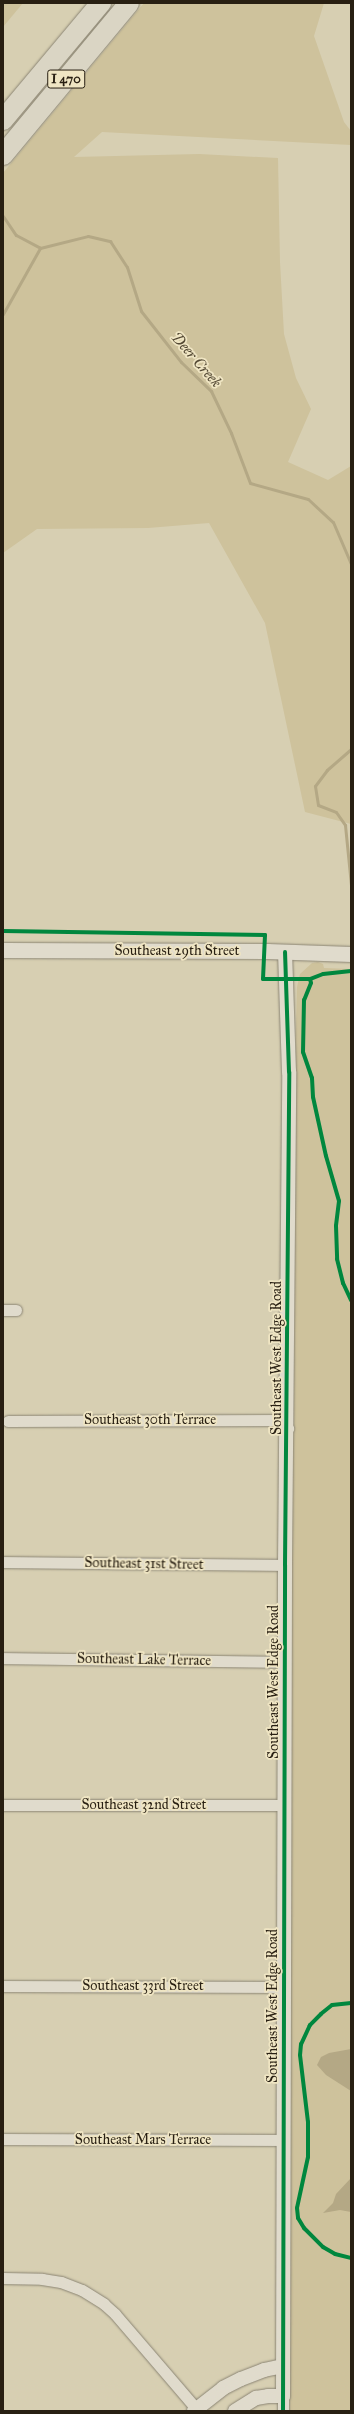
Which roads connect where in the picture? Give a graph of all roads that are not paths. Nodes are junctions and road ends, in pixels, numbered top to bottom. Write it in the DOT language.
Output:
graph roads {
  1 [pos="101,3"];
  2 [pos="129,3"];
  3 [pos="3,120"];
  4 [pos="3,155"];
  5 [pos="3,950"];
  6 [pos="285,952"];
  7 [pos="351,954"];
  8 [pos="3,1310"];
  9 [pos="16,1310"];
  10 [pos="8,1421"];
  11 [pos="288,1428"];
  12 [pos="3,1562"];
  13 [pos="285,1565"];
  14 [pos="3,1658"];
  15 [pos="285,1662"];
  16 [pos="3,1805"];
  17 [pos="284,1805"];
  18 [pos="3,1986"];
  19 [pos="284,1987"];
  20 [pos="3,2139"];
  21 [pos="283,2140"];
  22 [pos="3,2278"];
  23 [pos="283,2366"];
  24 [pos="283,2396"];
  25 [pos="196,2410"];
  26 [pos="235,2411"];
  27 [pos="283,2411"];
  1 -- 3 [label="highway, I 470"];
  2 -- 4 [label="highway, I 470"];
  5 -- 6 [label="main road, Southeast 29th Street"];
  6 -- 7 [label="main road, Southeast 29th Street"];
  6 -- 11 [label="street, Southeast West Edge Road"];
  8 -- 9 [label="street"];
  10 -- 11 [label="street, Southeast 30th Terrace"];
  11 -- 13 [label="street, Southeast West Edge Road"];
  12 -- 13 [label="street, Southeast 31st Street"];
  13 -- 15 [label="street, Southeast West Edge Road"];
  14 -- 15 [label="street, Southeast Lake Terrace"];
  15 -- 17 [label="street, Southeast West Edge Road"];
  16 -- 17 [label="street, Southeast 32nd Street"];
  17 -- 19 [label="street, Southeast West Edge Road"];
  18 -- 19 [label="street, Southeast 33rd Street"];
  19 -- 21 [label="street, Southeast West Edge Road"];
  20 -- 21 [label="street, Southeast Mars Terrace"];
  21 -- 23 [label="street, Southeast West Edge Road"];
  22 -- 25 [label="street"];
  23 -- 24 [label="street, Southeast West Edge Road"];
  23 -- 25 [label="street"];
  24 -- 26 [label="street"];
  24 -- 27 [label="street, Southeast West Edge Road"];
}
